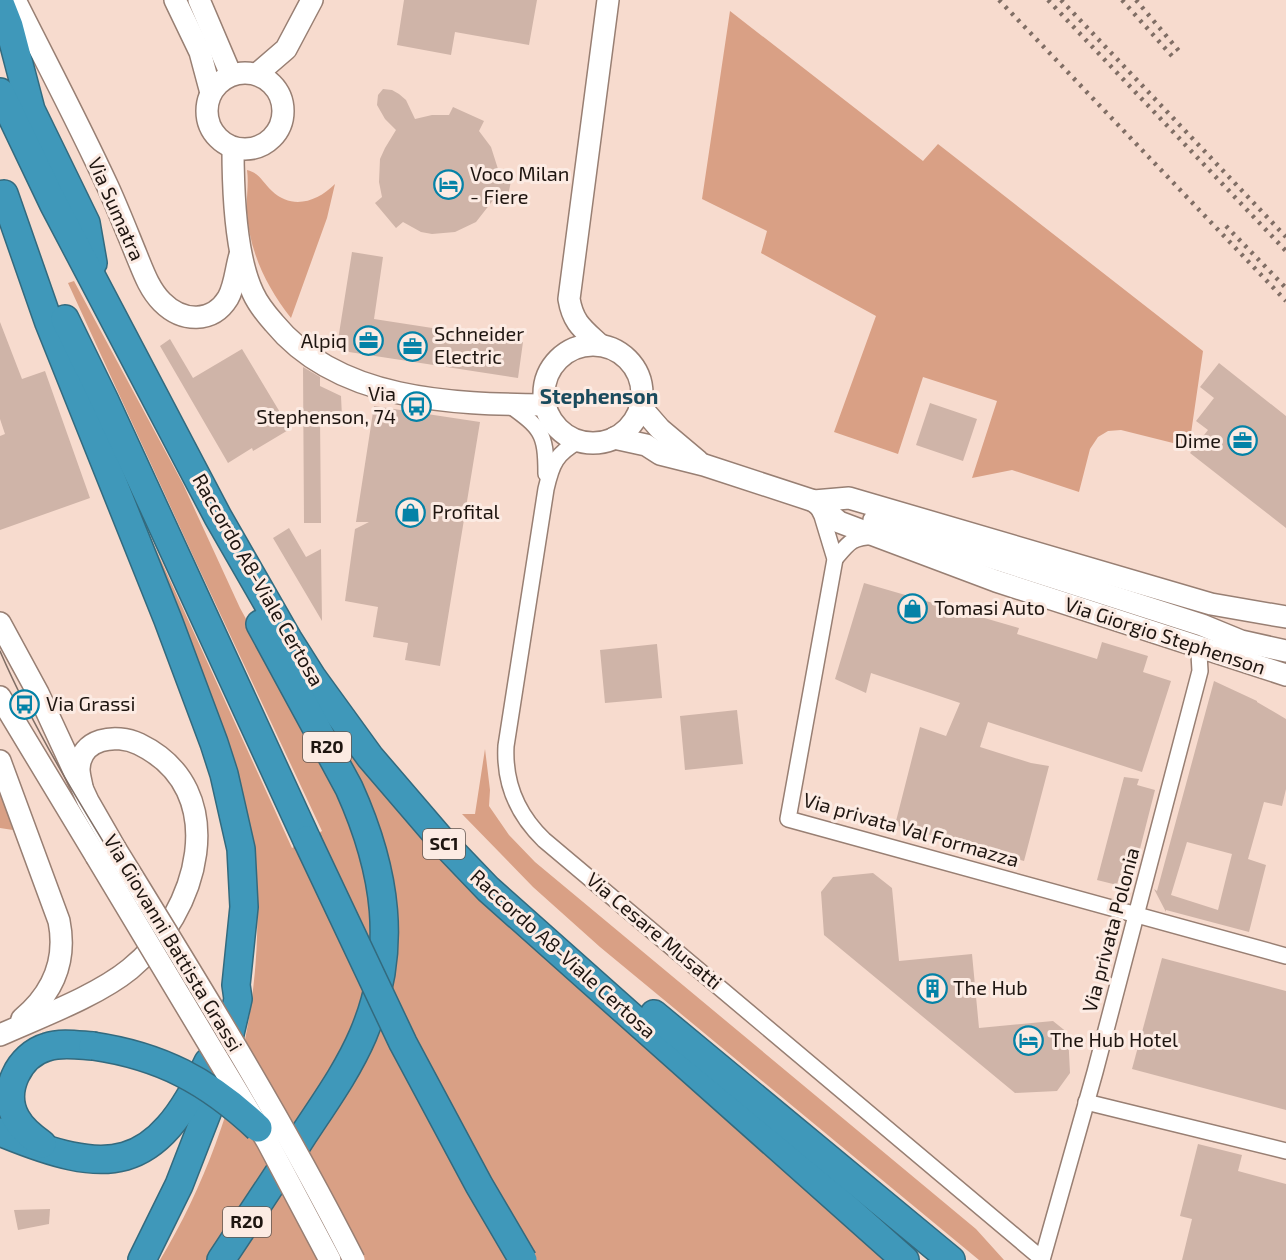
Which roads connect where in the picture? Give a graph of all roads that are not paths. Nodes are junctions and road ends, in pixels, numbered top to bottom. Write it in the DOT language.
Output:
graph roads {
  1 [pos="15,0"];
  2 [pos="175,0"];
  3 [pos="199,0"];
  4 [pos="312,0"];
  5 [pos="608,0"];
  6 [pos="0,3"];
  7 [pos="231,75"];
  8 [pos="257,75"];
  9 [pos="0,92"];
  10 [pos="211,93"];
  11 [pos="233,148"];
  12 [pos="2,190"];
  13 [pos="241,248"];
  14 [pos="98,288"];
  15 [pos="115,320"];
  16 [pos="600,345"];
  17 [pos="508,404"];
  18 [pos="545,405"];
  19 [pos="640,406"];
  20 [pos="614,438"];
  21 [pos="579,441"];
  22 [pos="704,465"];
  23 [pos="546,489"];
  24 [pos="814,501"];
  25 [pos="878,536"];
  26 [pos="835,559"];
  27 [pos="1286,617"];
  28 [pos="0,623"];
  29 [pos="1202,625"];
  30 [pos="1286,637"];
  31 [pos="1194,646"];
  32 [pos="1286,651"];
  33 [pos="1286,675"];
  34 [pos="0,697"];
  35 [pos="0,761"];
  36 [pos="82,787"];
  37 [pos="105,852"];
  38 [pos="1137,914"];
  39 [pos="1286,956"];
  40 [pos="236,985"];
  41 [pos="0,1035"];
  42 [pos="1086,1102"];
  43 [pos="258,1128"];
  44 [pos="0,1132"];
  45 [pos="1286,1151"];
  46 [pos="59,1154"];
  47 [pos="142,1260"];
  48 [pos="222,1260"];
  49 [pos="330,1260"];
  50 [pos="354,1260"];
  51 [pos="523,1260"];
  52 [pos="905,1260"];
  53 [pos="951,1260"];
  54 [pos="1042,1260"];
  1 -- 13 [label="street, Via Sumatra"];
  2 -- 10 [label="street"];
  3 -- 7 [label="street"];
  4 -- 8 [label="street"];
  5 -- 16 [label="street"];
  6 -- 14 [label="highway"];
  7 -- 8 [label="street"];
  7 -- 10 [label="street"];
  8 -- 11 [label="street"];
  9 -- 14 [label="highway"];
  10 -- 11 [label="street"];
  11 -- 13 [label="street"];
  12 -- 40 [label="highway"];
  12 -- 51 [label="highway, bridge"];
  13 -- 17 [label="street"];
  14 -- 15 [label="highway"];
  15 -- 48 [label="highway, R20"];
  15 -- 52 [label="highway, Raccordo A8-Viale Certosa / SC1"];
  15 -- 53 [label="highway"];
  16 -- 18 [label="street"];
  16 -- 19 [label="street"];
  17 -- 18 [label="street"];
  17 -- 23 [label="street, Via Cesare Musatti"];
  18 -- 21 [label="street"];
  19 -- 20 [label="street"];
  19 -- 22 [label="street, Via Giorgio Stephenson"];
  20 -- 21 [label="street"];
  20 -- 22 [label="street, Via Giorgio Stephenson"];
  21 -- 23 [label="street, Via Cesare Musatti"];
  22 -- 24 [label="street, Via Giorgio Stephenson"];
  23 -- 54 [label="street, Via Cesare Musatti"];
  24 -- 25 [label="street, Via Giorgio Stephenson"];
  24 -- 26 [label="street, Via privata Val Formazza"];
  24 -- 27 [label="street, Via Giorgio Stephenson"];
  24 -- 29 [label="street"];
  25 -- 26 [label="street"];
  25 -- 31 [label="street, Via Giorgio Stephenson"];
  26 -- 38 [label="street, Via privata Val Formazza"];
  28 -- 36 [label="street, Via Giovanni Battista Grassi"];
  29 -- 30 [label="street"];
  29 -- 32 [label="street"];
  31 -- 33 [label="street, Via Giorgio Stephenson"];
  31 -- 38 [label="street, Via privata Polonia"];
  34 -- 37 [label="street, Via Giovanni Battista Grassi"];
  35 -- 41 [label="street"];
  36 -- 37 [label="street, Via Giovanni Battista Grassi"];
  36 -- 41 [label="street"];
  37 -- 43 [label="street, Via Giovanni Battista Grassi, bridge"];
  37 -- 50 [label="street, Via Giovanni Battista Grassi, bridge"];
  38 -- 39 [label="street, Via privata Val Formazza"];
  38 -- 42 [label="street, Via privata Polonia"];
  40 -- 46 [label="highway"];
  40 -- 47 [label="highway"];
  42 -- 45 [label="street"];
  42 -- 54 [label="street, Via privata Polonia"];
  43 -- 46 [label="highway, bridge"];
  43 -- 49 [label="street, Via Giovanni Battista Grassi, bridge"];
  44 -- 46 [label="highway"];
}
